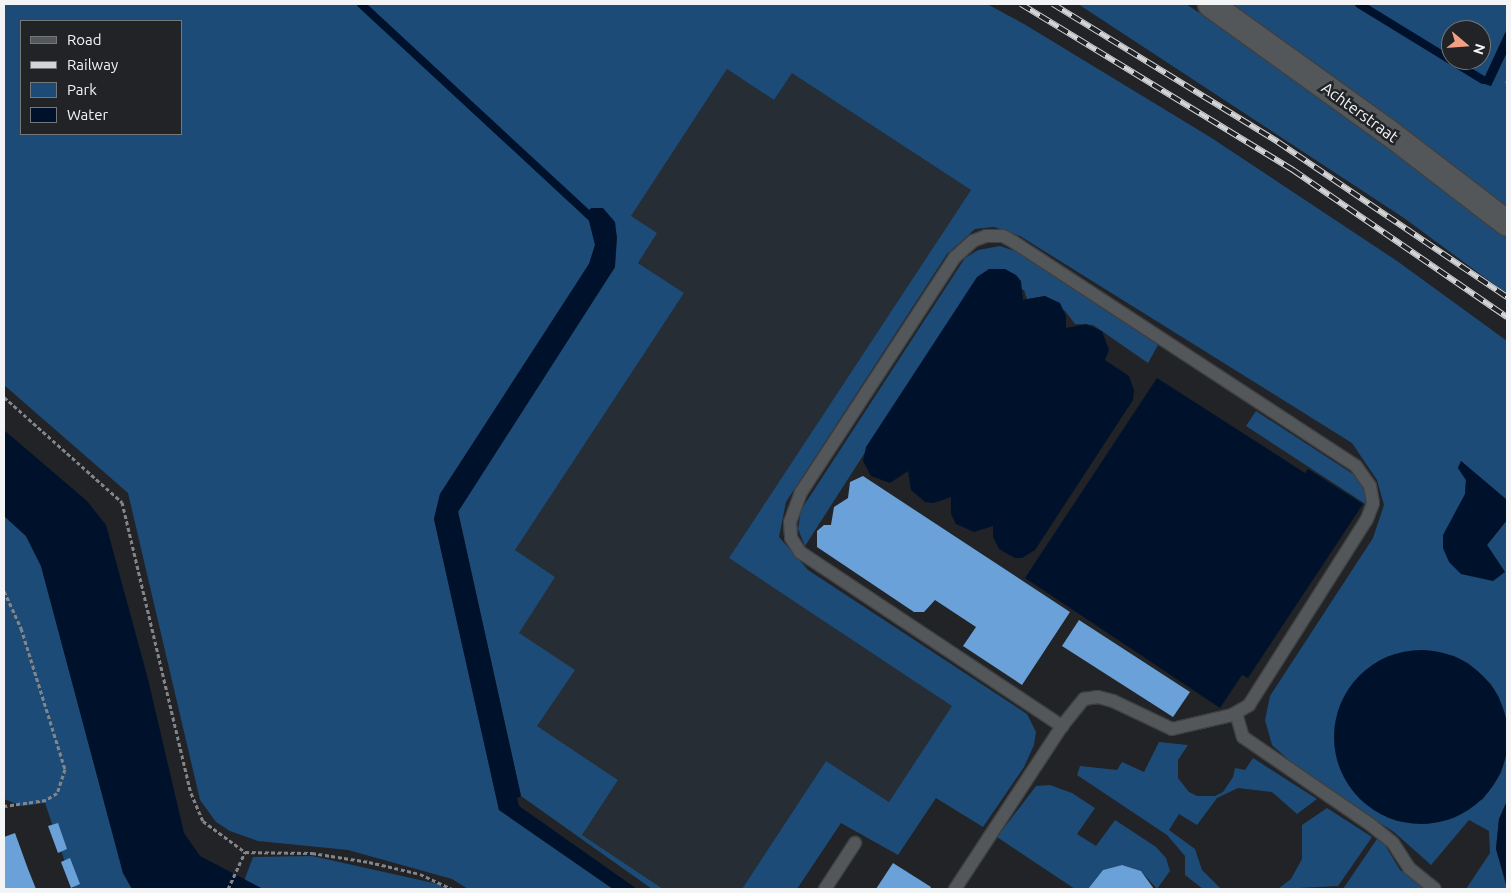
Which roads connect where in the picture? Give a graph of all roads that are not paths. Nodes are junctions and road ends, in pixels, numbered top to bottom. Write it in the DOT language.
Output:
graph roads {
  1 [pos="1210,4"];
  2 [pos="1507,223"];
  3 [pos="1236,713"];
  4 [pos="1062,726"];
  5 [pos="855,843"];
  6 [pos="825,889"];
  7 [pos="956,889"];
  8 [pos="1435,889"];
  1 -- 2 [label="street, Achterstraat"];
  3 -- 4 [label="lane"];
  3 -- 4 [label="lane"];
  3 -- 8 [label="lane"];
  4 -- 7 [label="lane"];
  5 -- 6 [label="lane"];
}
